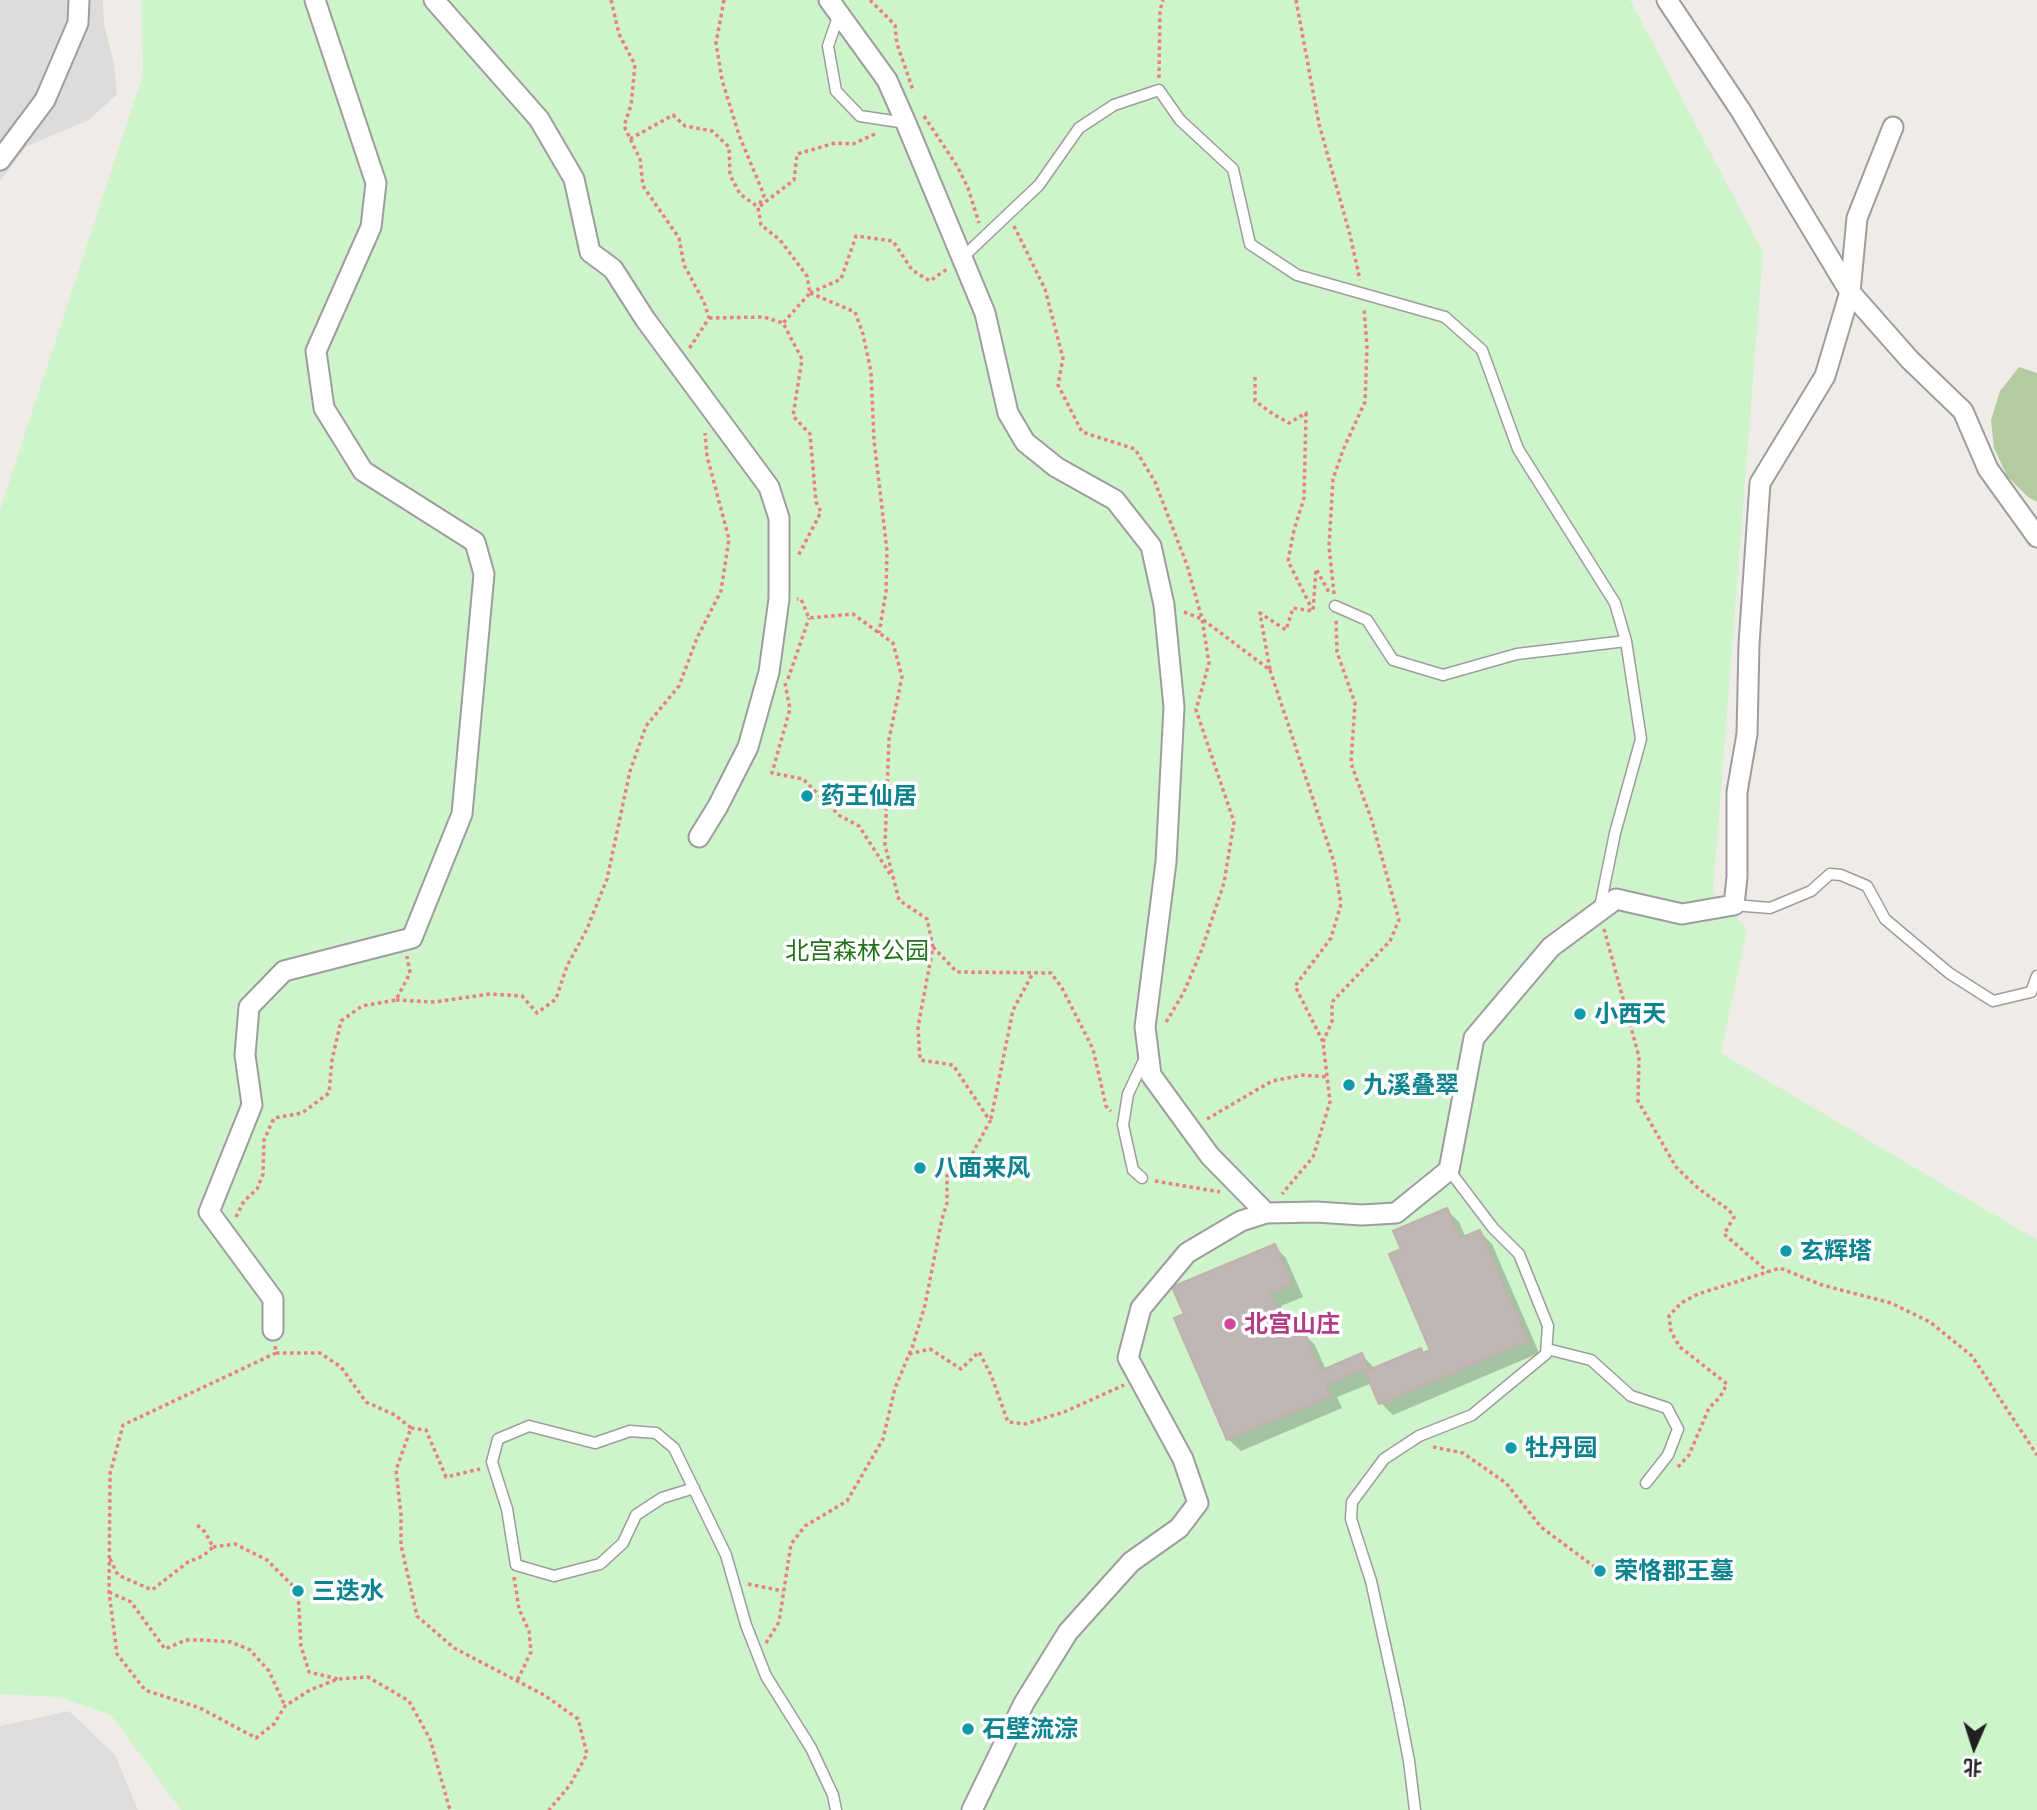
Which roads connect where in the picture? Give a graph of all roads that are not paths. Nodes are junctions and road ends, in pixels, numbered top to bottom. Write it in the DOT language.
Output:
graph roads {
  1 [pos="79,0"];
  2 [pos="315,0"];
  3 [pos="434,0"];
  4 [pos="1667,0"];
  5 [pos="834,7"];
  6 [pos="909,120"];
  7 [pos="1894,127"];
  8 [pos="0,160"];
  9 [pos="963,257"];
  10 [pos="1850,292"];
  11 [pos="2037,537"];
  12 [pos="1335,606"];
  13 [pos="1626,641"];
  14 [pos="699,837"];
  15 [pos="1734,905"];
  16 [pos="1600,911"];
  17 [pos="2037,976"];
  18 [pos="1148,1053"];
  19 [pos="1449,1170"];
  20 [pos="1142,1178"];
  21 [pos="1266,1213"];
  22 [pos="273,1330"];
  23 [pos="1547,1349"];
  24 [pos="1646,1483"];
  25 [pos="694,1488"];
  26 [pos="836,1810"];
  27 [pos="972,1810"];
  28 [pos="1415,1810"];
  1 -- 8 [label="street"];
  2 -- 22 [label="street"];
  3 -- 14 [label="street"];
  4 -- 10 [label="street"];
  5 -- 6 [label="street"];
  5 -- 6 [label="lane"];
  6 -- 9 [label="street"];
  7 -- 10 [label="street"];
  9 -- 13 [label="lane"];
  9 -- 18 [label="street"];
  10 -- 11 [label="street"];
  10 -- 15 [label="street"];
  12 -- 13 [label="lane"];
  13 -- 16 [label="lane"];
  15 -- 16 [label="street"];
  15 -- 17 [label="lane"];
  16 -- 19 [label="street"];
  18 -- 20 [label="lane"];
  18 -- 21 [label="street"];
  19 -- 21 [label="street"];
  19 -- 23 [label="lane"];
  21 -- 27 [label="street"];
  23 -- 24 [label="lane"];
  23 -- 28 [label="lane"];
  25 -- 25 [label="lane"];
  25 -- 26 [label="lane"];
}
